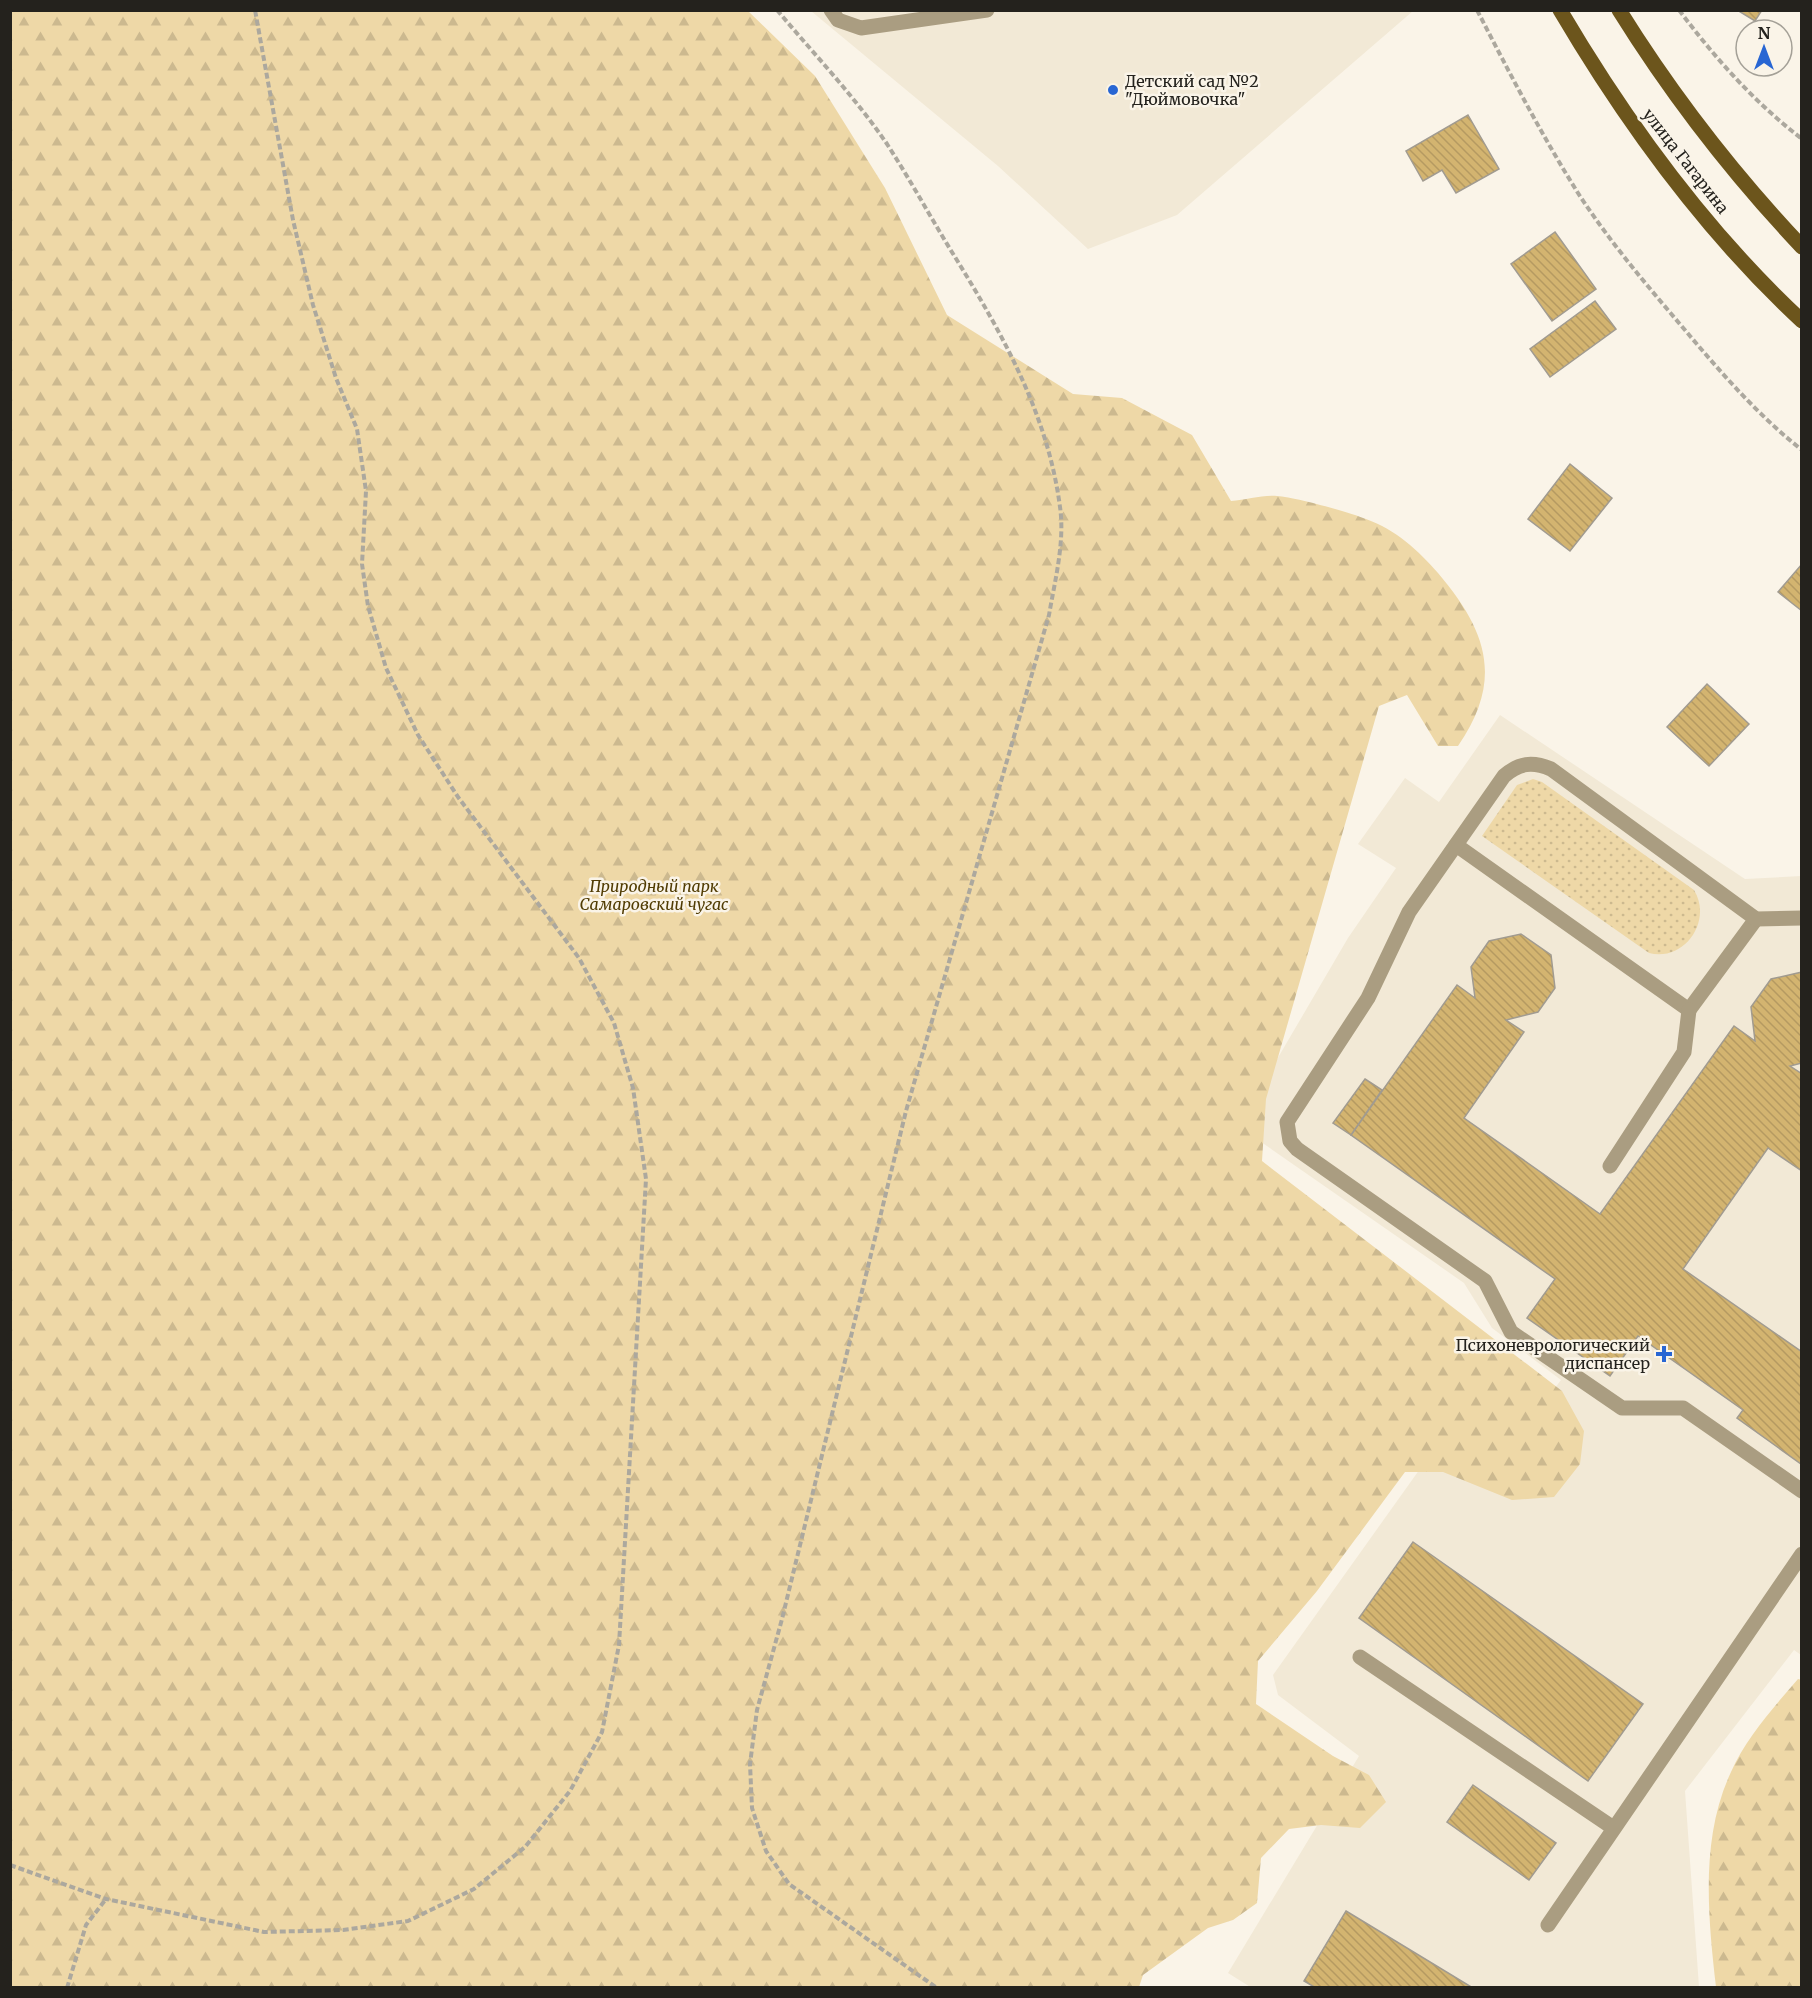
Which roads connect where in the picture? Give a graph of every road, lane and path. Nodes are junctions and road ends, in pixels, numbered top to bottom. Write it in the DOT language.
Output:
graph roads {
  1 [pos="255,10"];
  2 [pos="777,10"];
  3 [pos="831,10"];
  4 [pos="987,10"];
  5 [pos="1477,10"];
  6 [pos="1560,10"];
  7 [pos="1619,10"];
  8 [pos="1679,10"];
  9 [pos="1802,139"];
  10 [pos="1802,247"];
  11 [pos="1802,321"];
  12 [pos="1802,450"];
  13 [pos="1456,845"];
  14 [pos="1802,918"];
  15 [pos="1756,919"];
  16 [pos="1689,1010"];
  17 [pos="1610,1167"];
  18 [pos="1802,1491"];
  19 [pos="1802,1554"];
  20 [pos="1360,1657"];
  21 [pos="1612,1827"];
  22 [pos="10,1865"];
  23 [pos="106,1899"];
  24 [pos="1548,1925"];
  25 [pos="67,1988"];
  26 [pos="937,1988"];
  1 -- 23 [label="path"];
  2 -- 26 [label="path"];
  3 -- 4 [label="lane"];
  5 -- 12 [label="path"];
  6 -- 11 [label="main road, улица Гагарина"];
  7 -- 10 [label="main road, улица Гагарина"];
  8 -- 9 [label="path"];
  13 -- 15 [label="lane"];
  13 -- 16 [label="lane"];
  13 -- 18 [label="lane"];
  14 -- 15 [label="lane"];
  15 -- 16 [label="lane"];
  16 -- 17 [label="lane"];
  19 -- 21 [label="lane"];
  20 -- 21 [label="lane"];
  21 -- 24 [label="lane"];
  22 -- 23 [label="path"];
  23 -- 25 [label="path"];
}
